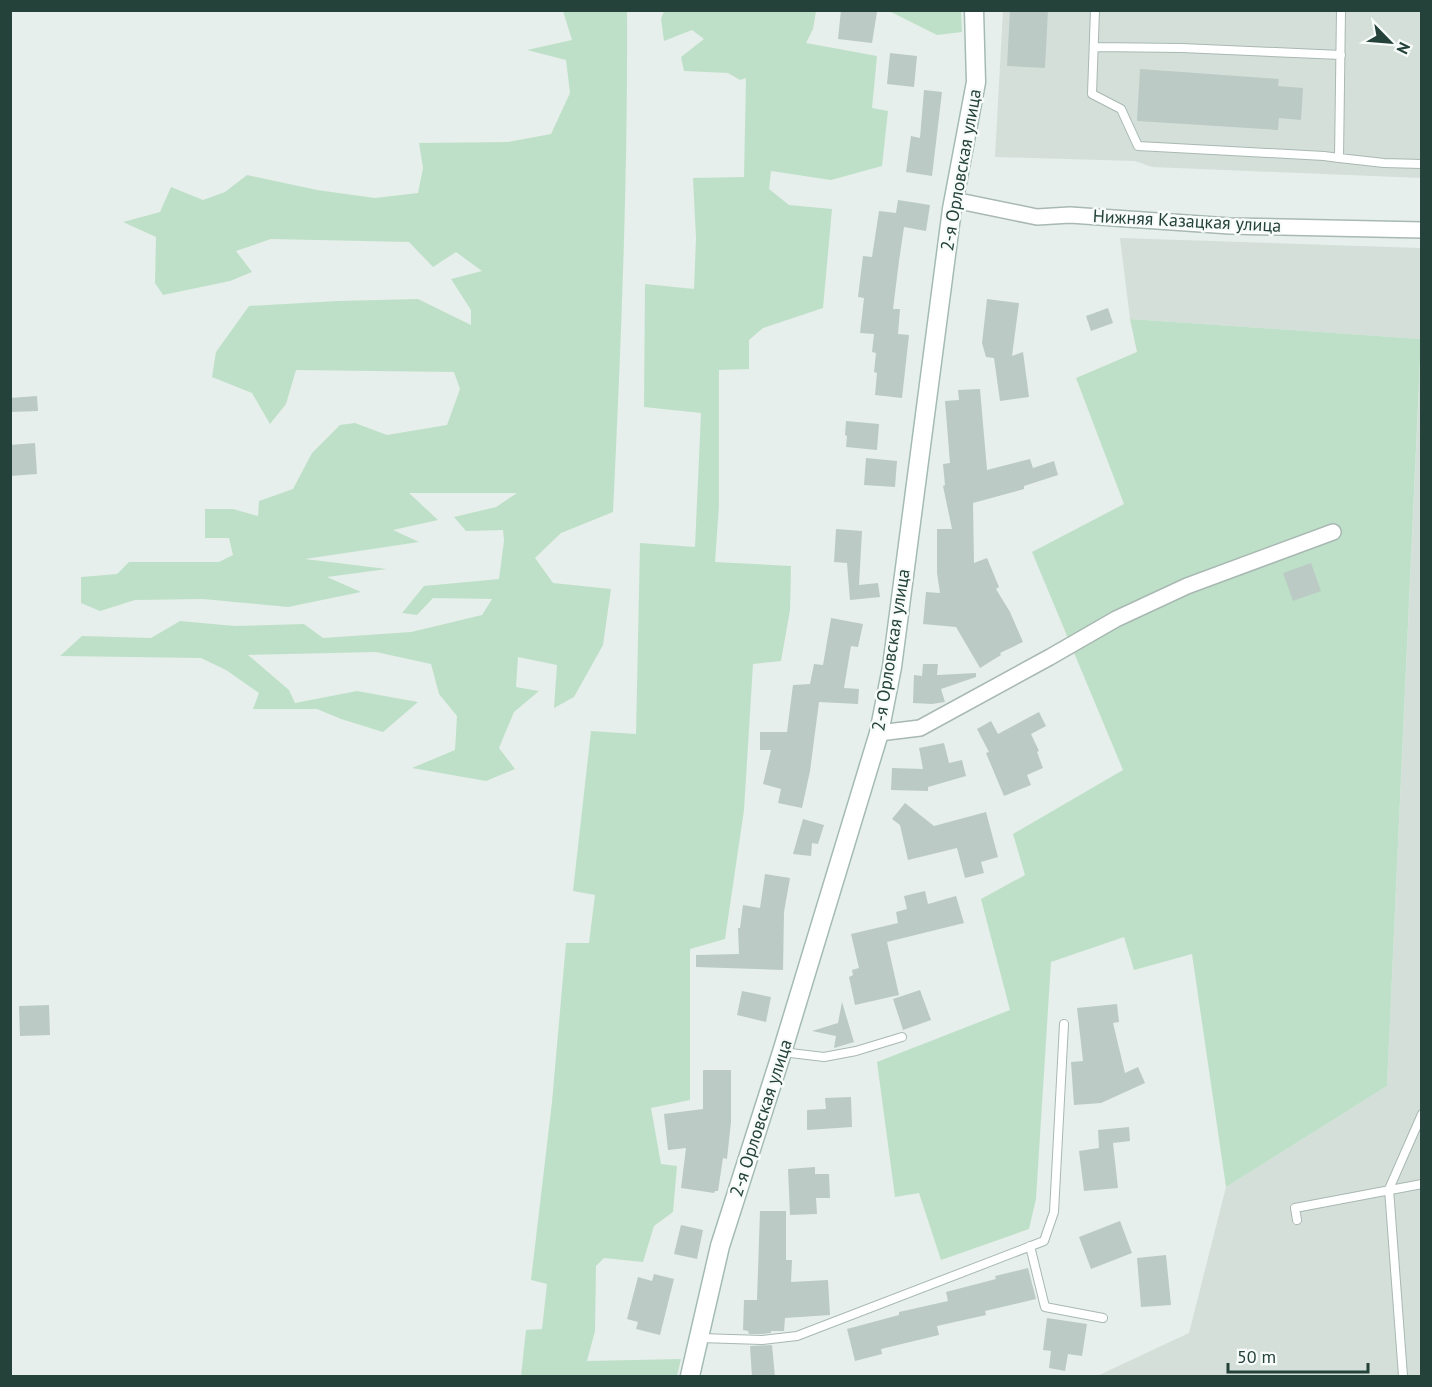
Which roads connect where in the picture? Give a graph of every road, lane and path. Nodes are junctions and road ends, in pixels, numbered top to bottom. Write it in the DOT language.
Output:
graph roads {
  1 [pos="974,10"];
  2 [pos="1095,10"];
  3 [pos="1341,10"];
  4 [pos="1094,47"];
  5 [pos="1341,55"];
  6 [pos="1339,158"];
  7 [pos="1422,164"];
  8 [pos="954,200"];
  9 [pos="1422,230"];
  10 [pos="1333,532"];
  11 [pos="879,733"];
  12 [pos="1064,1024"];
  13 [pos="902,1037"];
  14 [pos="782,1052"];
  15 [pos="1422,1114"];
  16 [pos="1422,1184"];
  17 [pos="1389,1189"];
  18 [pos="1297,1220"];
  19 [pos="1030,1246"];
  20 [pos="1103,1318"];
  21 [pos="698,1338"];
  22 [pos="690,1377"];
  23 [pos="1403,1377"];
  1 -- 8 [label="street, 2-я Орловская улица"];
  2 -- 4 [label="lane"];
  3 -- 5 [label="lane"];
  4 -- 5 [label="lane"];
  4 -- 6 [label="lane"];
  5 -- 6 [label="lane"];
  6 -- 7 [label="lane"];
  8 -- 9 [label="street, Нижняя Казацкая улица"];
  8 -- 11 [label="street, 2-я Орловская улица"];
  10 -- 11 [label="street"];
  11 -- 14 [label="street, 2-я Орловская улица"];
  12 -- 19 [label="lane"];
  13 -- 14 [label="lane"];
  14 -- 21 [label="street, 2-я Орловская улица"];
  15 -- 17 [label="lane"];
  16 -- 17 [label="lane"];
  17 -- 18 [label="lane"];
  17 -- 23 [label="lane"];
  19 -- 20 [label="lane"];
  19 -- 21 [label="lane"];
  21 -- 22 [label="street, 2-я Орловская улица"];
}
